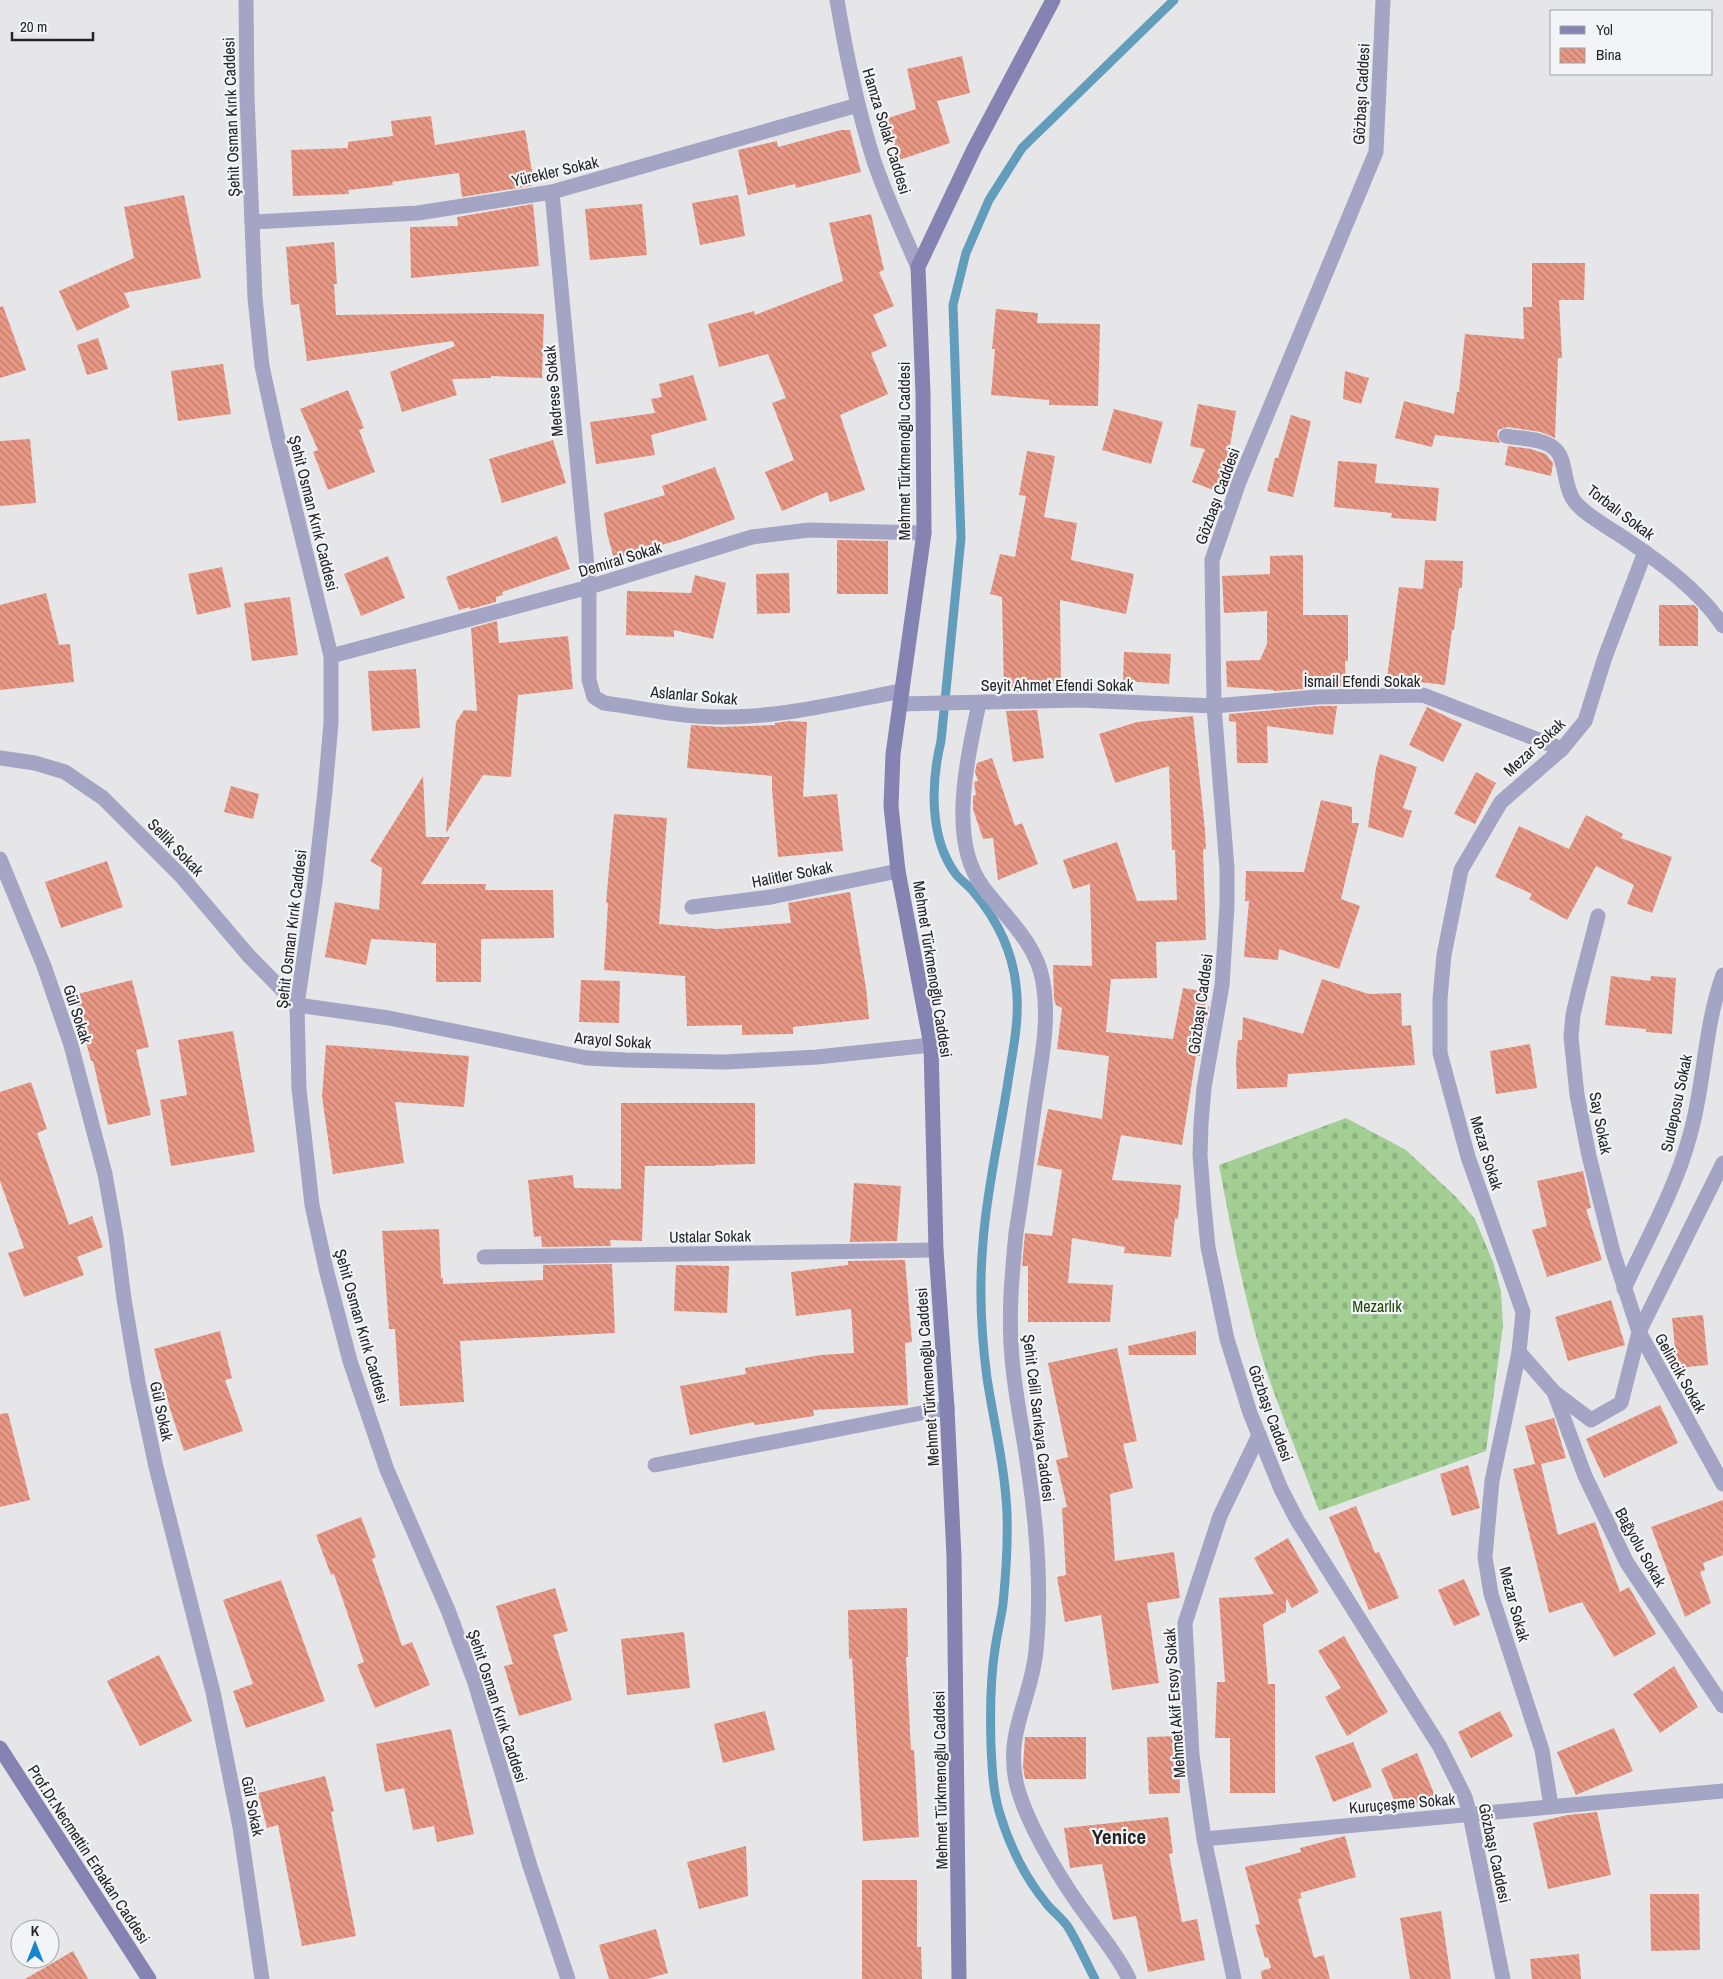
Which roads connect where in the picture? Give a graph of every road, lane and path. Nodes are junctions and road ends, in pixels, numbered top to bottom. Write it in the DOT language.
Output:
graph roads {
  1 [pos="246,0"];
  2 [pos="837,0"];
  3 [pos="1053,0"];
  4 [pos="1383,0"];
  5 [pos="858,105"];
  6 [pos="552,192"];
  7 [pos="252,222"];
  8 [pos="918,267"];
  9 [pos="1506,436"];
  10 [pos="924,533"];
  11 [pos="1645,552"];
  12 [pos="589,587"];
  13 [pos="1723,626"];
  14 [pos="332,656"];
  15 [pos="901,698"];
  16 [pos="979,703"];
  17 [pos="1214,706"];
  18 [pos="1562,748"];
  19 [pos="0,758"];
  20 [pos="0,859"];
  21 [pos="898,871"];
  22 [pos="692,907"];
  23 [pos="1598,916"];
  24 [pos="1723,975"];
  25 [pos="297,1005"];
  26 [pos="931,1045"];
  27 [pos="1723,1163"];
  28 [pos="936,1250"];
  29 [pos="484,1258"];
  30 [pos="1624,1289"];
  31 [pos="1639,1332"];
  32 [pos="1520,1352"];
  33 [pos="1554,1392"];
  34 [pos="947,1408"];
  35 [pos="1259,1435"];
  36 [pos="655,1465"];
  37 [pos="1723,1484"];
  38 [pos="1723,1706"];
  39 [pos="0,1748"];
  40 [pos="1723,1791"];
  41 [pos="1551,1806"];
  42 [pos="1470,1815"];
  43 [pos="1204,1838"];
  44 [pos="149,1979"];
  45 [pos="262,1979"];
  46 [pos="568,1979"];
  47 [pos="959,1979"];
  48 [pos="1129,1979"];
  49 [pos="1234,1979"];
  50 [pos="1503,1979"];
  1 -- 7 [label="street, Şehit Osman Kırık Caddesi"];
  2 -- 5 [label="street, Hamza Solak Caddesi"];
  3 -- 8 [label="main road, Mehmet Türkmenoğlu Caddesi"];
  4 -- 17 [label="street, Gözbaşı Caddesi"];
  5 -- 6 [label="street, Yürekler Sokak"];
  5 -- 8 [label="street, Hamza Solak Caddesi"];
  6 -- 7 [label="street, Yürekler Sokak"];
  6 -- 12 [label="street, Medrese Sokak"];
  7 -- 14 [label="street, Şehit Osman Kırık Caddesi"];
  8 -- 10 [label="main road, Mehmet Türkmenoğlu Caddesi"];
  9 -- 11 [label="street, Torbalı Sokak"];
  10 -- 12 [label="street, Demiral Sokak"];
  10 -- 15 [label="main road, Mehmet Türkmenoğlu Caddesi"];
  11 -- 13 [label="street, Torbalı Sokak"];
  11 -- 18 [label="street, Mezar Sokak"];
  12 -- 14 [label="street, Demiral Sokak"];
  12 -- 15 [label="street, Aslanlar Sokak"];
  14 -- 25 [label="street, Şehit Osman Kırık Caddesi"];
  15 -- 16 [label="street, Seyit Ahmet Efendi Sokak"];
  15 -- 21 [label="main road, Mehmet Türkmenoğlu Caddesi"];
  16 -- 17 [label="street, Seyit Ahmet Efendi Sokak"];
  16 -- 48 [label="street, Şehit Celil Sarıkaya Caddesi"];
  17 -- 18 [label="street, İsmail Efendi Sokak"];
  17 -- 35 [label="street, Gözbaşı Caddesi"];
  18 -- 32 [label="street, Mezar Sokak"];
  19 -- 25 [label="street, Sellik Sokak"];
  20 -- 45 [label="street, Gül Sokak"];
  21 -- 22 [label="street, Halitler Sokak"];
  21 -- 26 [label="main road, Mehmet Türkmenoğlu Caddesi"];
  23 -- 30 [label="street, Say Sokak"];
  24 -- 30 [label="street, Sudeposu Sokak"];
  25 -- 26 [label="street, Arayol Sokak"];
  25 -- 46 [label="street, Şehit Osman Kırık Caddesi"];
  26 -- 28 [label="main road, Mehmet Türkmenoğlu Caddesi"];
  27 -- 31 [label="street"];
  28 -- 29 [label="street, Ustalar Sokak"];
  28 -- 34 [label="main road, Mehmet Türkmenoğlu Caddesi"];
  30 -- 31 [label="street, Say Sokak"];
  31 -- 33 [label="street"];
  31 -- 37 [label="street, Gelincik Sokak"];
  32 -- 33 [label="street"];
  32 -- 41 [label="street, Mezar Sokak"];
  33 -- 38 [label="street, Bağyolu Sokak"];
  34 -- 36 [label="street"];
  34 -- 47 [label="main road, Mehmet Türkmenoğlu Caddesi"];
  35 -- 42 [label="street, Gözbaşı Caddesi"];
  35 -- 43 [label="street, Mehmet Akif Ersoy Sokak"];
  39 -- 44 [label="main road, Prof.Dr.Necmettin Erbakan Caddesi"];
  40 -- 41 [label="street, Kuruçeşme Sokak"];
  41 -- 42 [label="street, Kuruçeşme Sokak"];
  42 -- 43 [label="street, Kuruçeşme Sokak"];
  42 -- 50 [label="street, Gözbaşı Caddesi"];
  43 -- 49 [label="street, Mehmet Akif Ersoy Sokak"];
}
